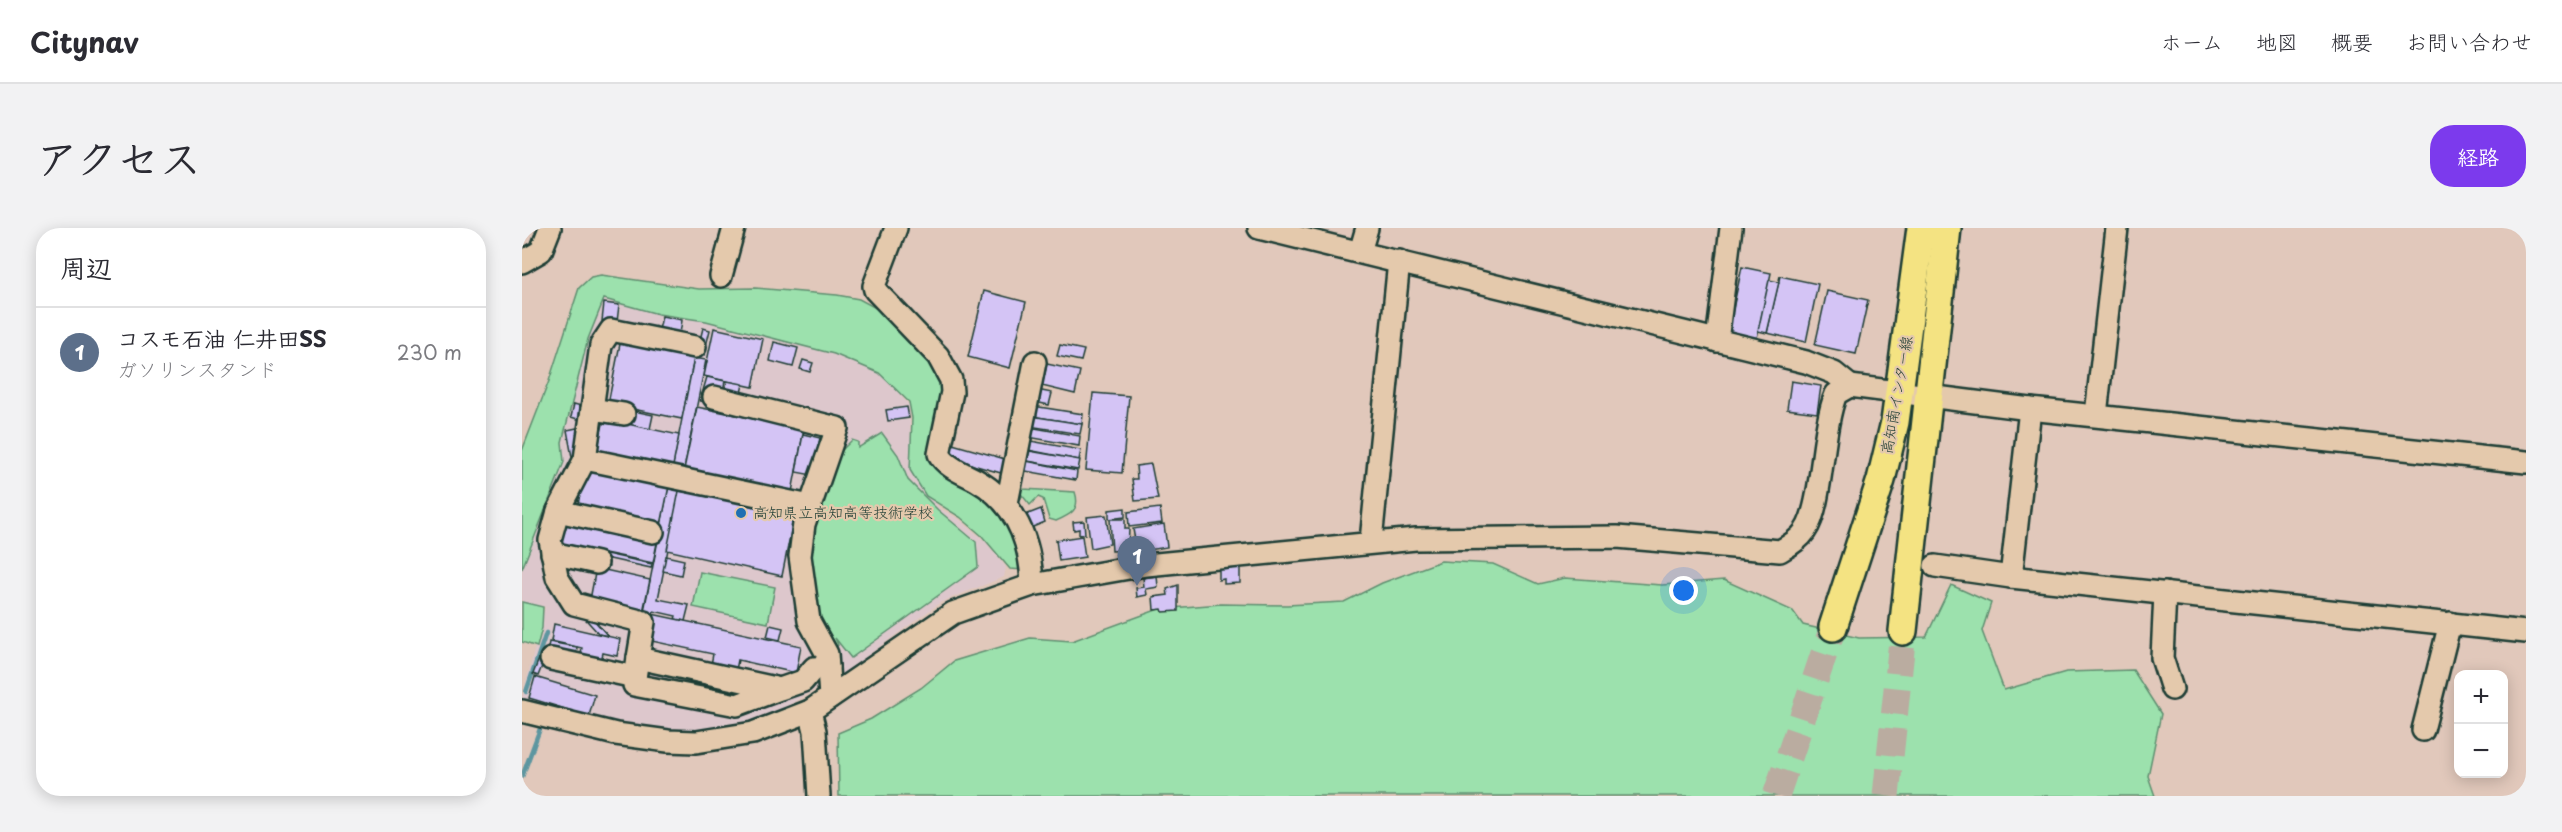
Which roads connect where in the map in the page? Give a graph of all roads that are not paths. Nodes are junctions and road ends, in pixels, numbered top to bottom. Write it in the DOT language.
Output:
graph roads {
  1 [pos="550,228"];
  2 [pos="734,228"];
  3 [pos="896,228"];
  4 [pos="1260,228"];
  5 [pos="1367,228"];
  6 [pos="1731,228"];
  7 [pos="1921,228"];
  8 [pos="1947,228"];
  9 [pos="2117,228"];
  10 [pos="1360,252"];
  11 [pos="1399,261"];
  12 [pos="522,262"];
  13 [pos="721,276"];
  14 [pos="1718,341"];
  15 [pos="695,347"];
  16 [pos="1035,362"];
  17 [pos="1850,386"];
  18 [pos="1899,393"];
  19 [pos="714,397"];
  20 [pos="1929,397"];
  21 [pos="592,409"];
  22 [pos="2030,409"];
  23 [pos="624,414"];
  24 [pos="2097,415"];
  25 [pos="585,459"];
  26 [pos="2526,462"];
  27 [pos="1007,503"];
  28 [pos="810,506"];
  29 [pos="558,511"];
  30 [pos="653,532"];
  31 [pos="1371,542"];
  32 [pos="552,553"];
  33 [pos="597,563"];
  34 [pos="1935,566"];
  35 [pos="2011,577"];
  36 [pos="1032,585"];
  37 [pos="2165,593"];
  38 [pos="2450,623"];
  39 [pos="1833,627"];
  40 [pos="1903,632"];
  41 [pos="2526,632"];
  42 [pos="550,659"];
  43 [pos="827,660"];
  44 [pos="636,667"];
  45 [pos="2172,689"];
  46 [pos="830,697"];
  47 [pos="522,711"];
  48 [pos="810,711"];
  49 [pos="2423,730"];
  50 [pos="819,796"];
  1 -- 12 [label="street"];
  2 -- 13 [label="street"];
  3 -- 27 [label="street"];
  4 -- 10 [label="street"];
  5 -- 10 [label="street"];
  6 -- 14 [label="street"];
  7 -- 18 [label="main road, 高知南インター線"];
  8 -- 20 [label="main road, 高知南インター線"];
  9 -- 24 [label="street"];
  10 -- 11 [label="street"];
  11 -- 14 [label="street"];
  11 -- 31 [label="street"];
  14 -- 17 [label="street"];
  15 -- 21 [label="street"];
  16 -- 27 [label="street"];
  17 -- 18 [label="street"];
  17 -- 31 [label="street"];
  18 -- 20 [label="street"];
  18 -- 39 [label="main road, 高知南インター線"];
  19 -- 28 [label="street"];
  20 -- 22 [label="street"];
  20 -- 40 [label="main road, 高知南インター線"];
  21 -- 23 [label="street"];
  21 -- 25 [label="street"];
  22 -- 24 [label="street"];
  22 -- 35 [label="street"];
  24 -- 26 [label="street"];
  25 -- 28 [label="street"];
  25 -- 29 [label="street"];
  27 -- 36 [label="street"];
  28 -- 43 [label="street"];
  29 -- 30 [label="street"];
  29 -- 32 [label="street"];
  31 -- 36 [label="street"];
  32 -- 33 [label="street"];
  32 -- 44 [label="street"];
  34 -- 35 [label="street"];
  35 -- 37 [label="street"];
  36 -- 46 [label="street"];
  37 -- 38 [label="street"];
  37 -- 45 [label="street"];
  38 -- 41 [label="street"];
  38 -- 49 [label="street"];
  42 -- 44 [label="street"];
  43 -- 44 [label="street"];
  43 -- 46 [label="street"];
  46 -- 48 [label="street"];
  47 -- 48 [label="street"];
  48 -- 50 [label="street"];
}
